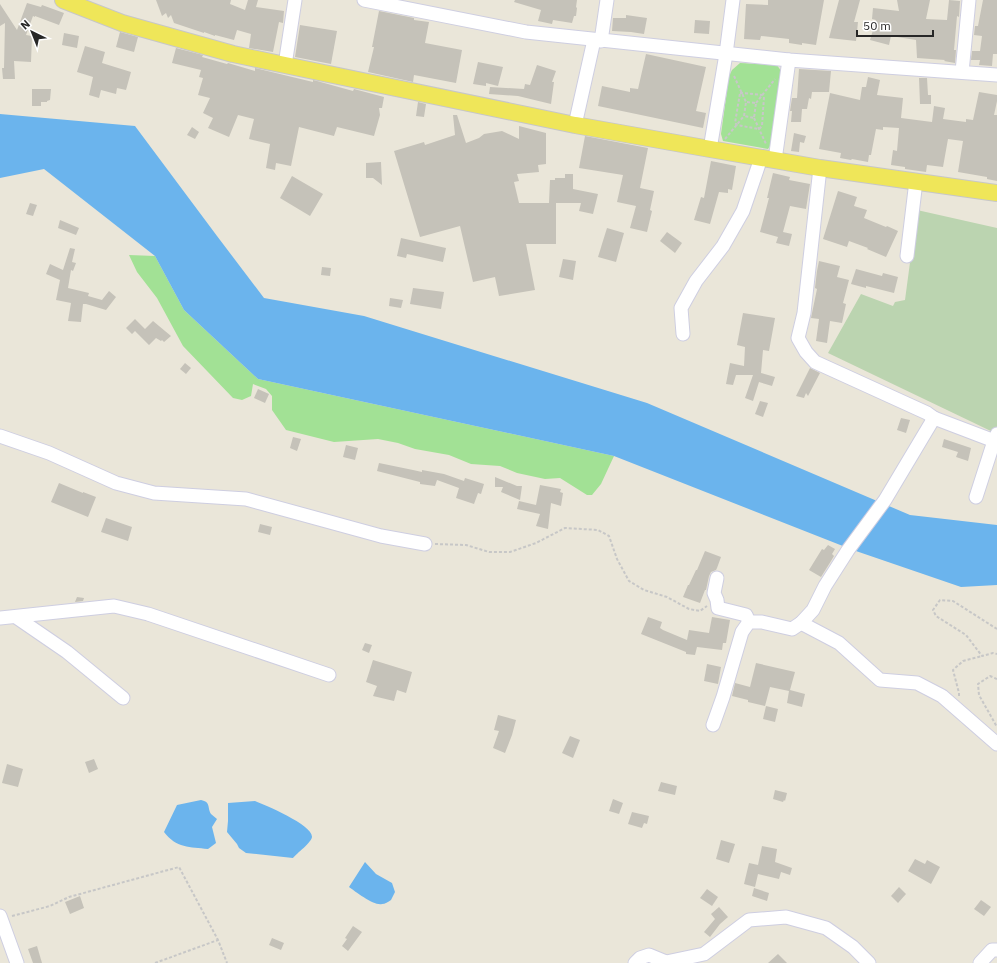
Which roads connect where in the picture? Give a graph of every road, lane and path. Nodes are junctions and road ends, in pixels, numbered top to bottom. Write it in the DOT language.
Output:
graph roads {
  1 [pos="64,0"];
  2 [pos="295,0"];
  3 [pos="364,0"];
  4 [pos="607,0"];
  5 [pos="733,0"];
  6 [pos="969,0"];
  7 [pos="597,40"];
  8 [pos="726,54"];
  9 [pos="789,60"];
  10 [pos="285,65"];
  11 [pos="962,72"];
  12 [pos="997,75"];
  13 [pos="734,76"];
  14 [pos="776,77"];
  15 [pos="742,93"];
  16 [pos="762,95"];
  17 [pos="746,102"];
  18 [pos="756,103"];
  19 [pos="744,116"];
  20 [pos="754,118"];
  21 [pos="575,125"];
  22 [pos="737,125"];
  23 [pos="758,129"];
  24 [pos="713,150"];
  25 [pos="770,159"];
  26 [pos="820,168"];
  27 [pos="916,181"];
  28 [pos="997,193"];
  29 [pos="907,256"];
  30 [pos="683,334"];
  31 [pos="934,418"];
  32 [pos="0,436"];
  33 [pos="996,439"];
  34 [pos="976,497"];
  35 [pos="425,544"];
  36 [pos="717,578"];
  37 [pos="718,608"];
  38 [pos="16,617"];
  39 [pos="0,618"];
  40 [pos="750,622"];
  41 [pos="801,623"];
  42 [pos="997,629"];
  43 [pos="997,654"];
  44 [pos="982,656"];
  45 [pos="329,675"];
  46 [pos="997,679"];
  47 [pos="122,698"];
  48 [pos="957,709"];
  49 [pos="713,725"];
  50 [pos="997,727"];
  51 [pos="997,744"];
  52 [pos="1,917"];
  53 [pos="218,940"];
  54 [pos="997,950"];
  55 [pos="17,963"];
  56 [pos="155,963"];
  57 [pos="227,963"];
  58 [pos="635,963"];
  59 [pos="870,963"];
  60 [pos="980,963"];
  1 -- 10 [label="main road"];
  2 -- 10 [label="street"];
  3 -- 7 [label="street"];
  4 -- 7 [label="street"];
  5 -- 8 [label="street"];
  6 -- 11 [label="street"];
  7 -- 8 [label="street"];
  7 -- 21 [label="street"];
  8 -- 9 [label="street"];
  8 -- 24 [label="street"];
  9 -- 11 [label="street"];
  9 -- 25 [label="street"];
  10 -- 21 [label="main road"];
  11 -- 12 [label="street"];
  13 -- 15 [label="path"];
  14 -- 16 [label="path"];
  15 -- 16 [label="path"];
  15 -- 17 [label="path"];
  15 -- 22 [label="path"];
  16 -- 18 [label="path"];
  16 -- 23 [label="path"];
  17 -- 18 [label="path"];
  17 -- 19 [label="path"];
  18 -- 20 [label="path"];
  19 -- 20 [label="path"];
  19 -- 22 [label="path"];
  20 -- 23 [label="path"];
  21 -- 24 [label="main road"];
  22 -- 23 [label="path"];
  22 -- 24 [label="path"];
  23 -- 25 [label="path"];
  24 -- 25 [label="main road"];
  25 -- 26 [label="main road"];
  25 -- 30 [label="street"];
  26 -- 27 [label="main road"];
  26 -- 31 [label="street"];
  27 -- 28 [label="main road"];
  27 -- 29 [label="street"];
  31 -- 33 [label="street"];
  31 -- 41 [label="street"];
  32 -- 35 [label="street"];
  33 -- 34 [label="street"];
  35 -- 37 [label="path"];
  36 -- 37 [label="street"];
  37 -- 40 [label="street"];
  38 -- 39 [label="street"];
  38 -- 45 [label="street"];
  38 -- 47 [label="street"];
  40 -- 41 [label="street"];
  40 -- 49 [label="street"];
  41 -- 48 [label="street"];
  42 -- 44 [label="path"];
  43 -- 44 [label="path"];
  44 -- 48 [label="path"];
  46 -- 50 [label="path"];
  48 -- 51 [label="street"];
  52 -- 53 [label="path"];
  52 -- 55 [label="street"];
  53 -- 56 [label="path"];
  53 -- 57 [label="path"];
  54 -- 60 [label="street"];
  58 -- 59 [label="street"];
}
